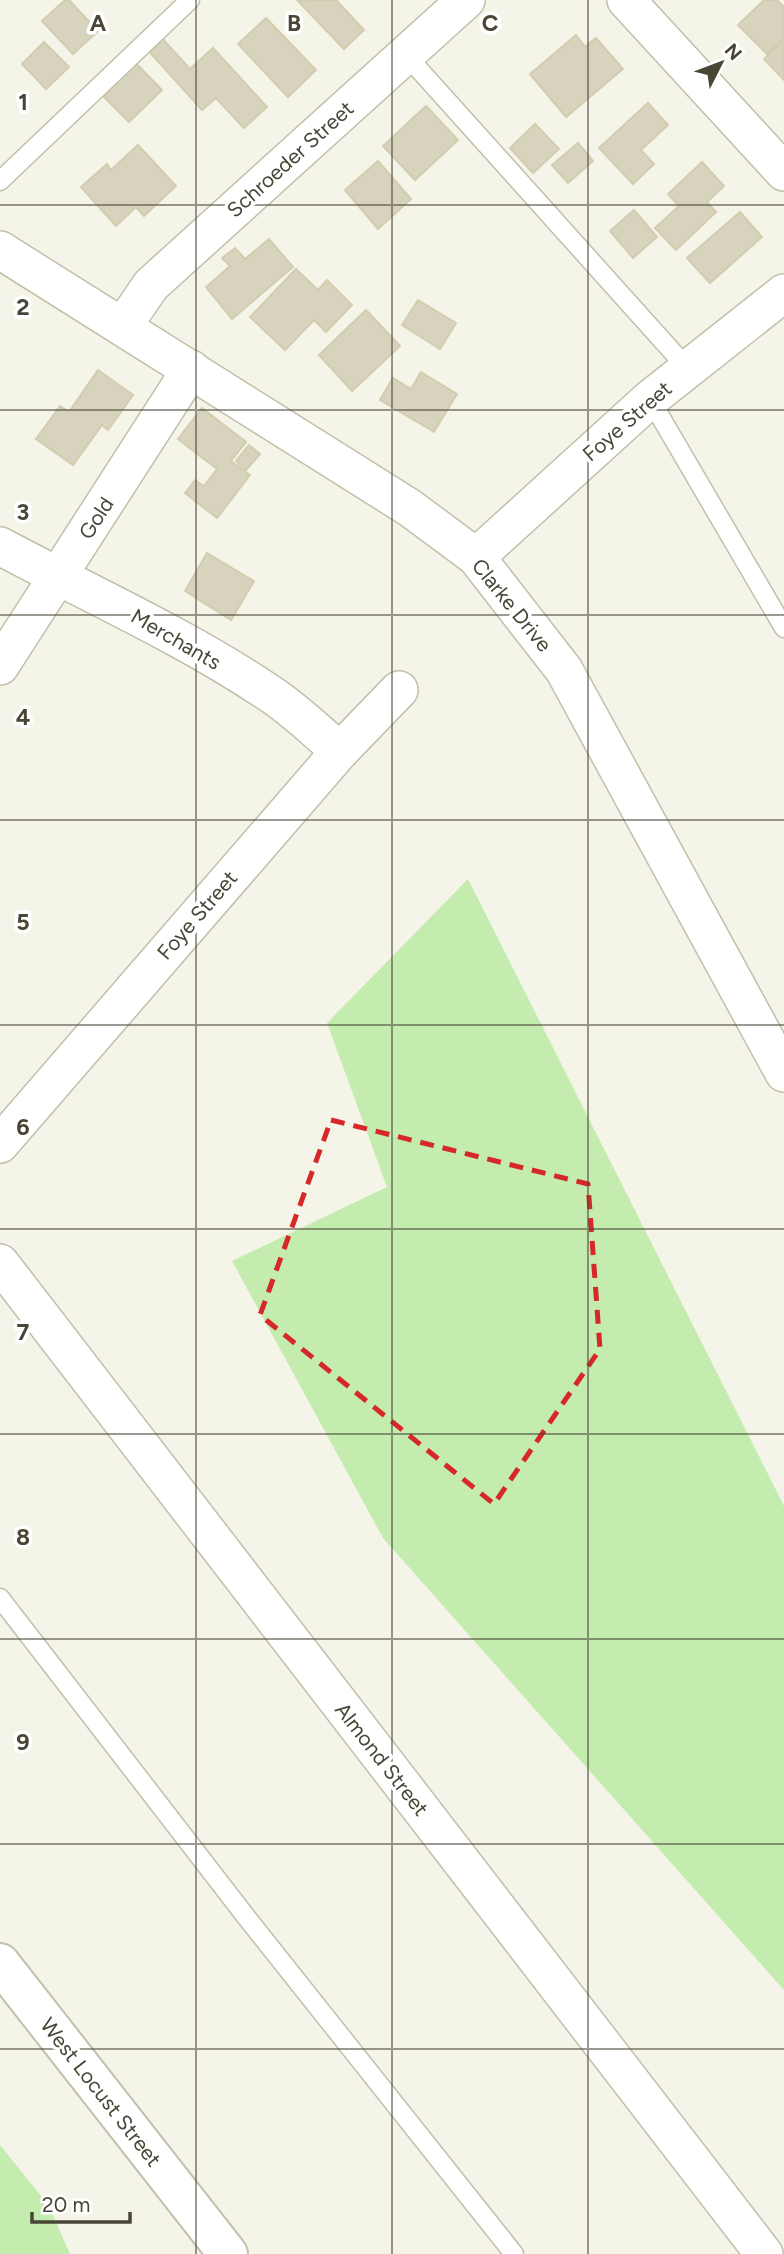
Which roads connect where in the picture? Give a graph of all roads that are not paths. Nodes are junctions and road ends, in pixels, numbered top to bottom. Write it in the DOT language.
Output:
graph roads {
  1 [pos="190,0"];
  2 [pos="466,0"];
  3 [pos="625,0"];
  4 [pos="406,54"];
  5 [pos="784,172"];
  6 [pos="0,181"];
  7 [pos="0,250"];
  8 [pos="784,293"];
  9 [pos="123,326"];
  10 [pos="191,369"];
  11 [pos="688,369"];
  12 [pos="650,399"];
  13 [pos="0,545"];
  14 [pos="476,557"];
  15 [pos="58,577"];
  16 [pos="784,628"];
  17 [pos="0,666"];
  18 [pos="399,690"];
  19 [pos="340,751"];
  20 [pos="784,1073"];
  21 [pos="0,1144"];
  22 [pos="0,1263"];
  23 [pos="0,1598"];
  24 [pos="0,1963"];
  25 [pos="228,2254"];
  26 [pos="514,2254"];
  27 [pos="764,2254"];
  1 -- 6 [label="lane"];
  2 -- 4 [label="street, Schroeder Street"];
  3 -- 5 [label="street"];
  4 -- 9 [label="street, Schroeder Street"];
  4 -- 11 [label="lane"];
  7 -- 9 [label="street, Clarke Drive"];
  8 -- 11 [label="street, Foye Street"];
  9 -- 10 [label="street, Clarke Drive"];
  10 -- 14 [label="street, Clarke Drive"];
  10 -- 15 [label="street, Gold"];
  11 -- 12 [label="street, Foye Street"];
  12 -- 14 [label="street, Foye Street"];
  12 -- 16 [label="lane"];
  13 -- 15 [label="street, Merchants"];
  14 -- 20 [label="street, Clarke Drive"];
  15 -- 17 [label="street, Gold"];
  15 -- 19 [label="street, Merchants"];
  18 -- 19 [label="street, Foye Street"];
  19 -- 21 [label="street, Foye Street"];
  22 -- 27 [label="street, Almond Street"];
  23 -- 26 [label="lane"];
  24 -- 25 [label="street, West Locust Street"];
}
